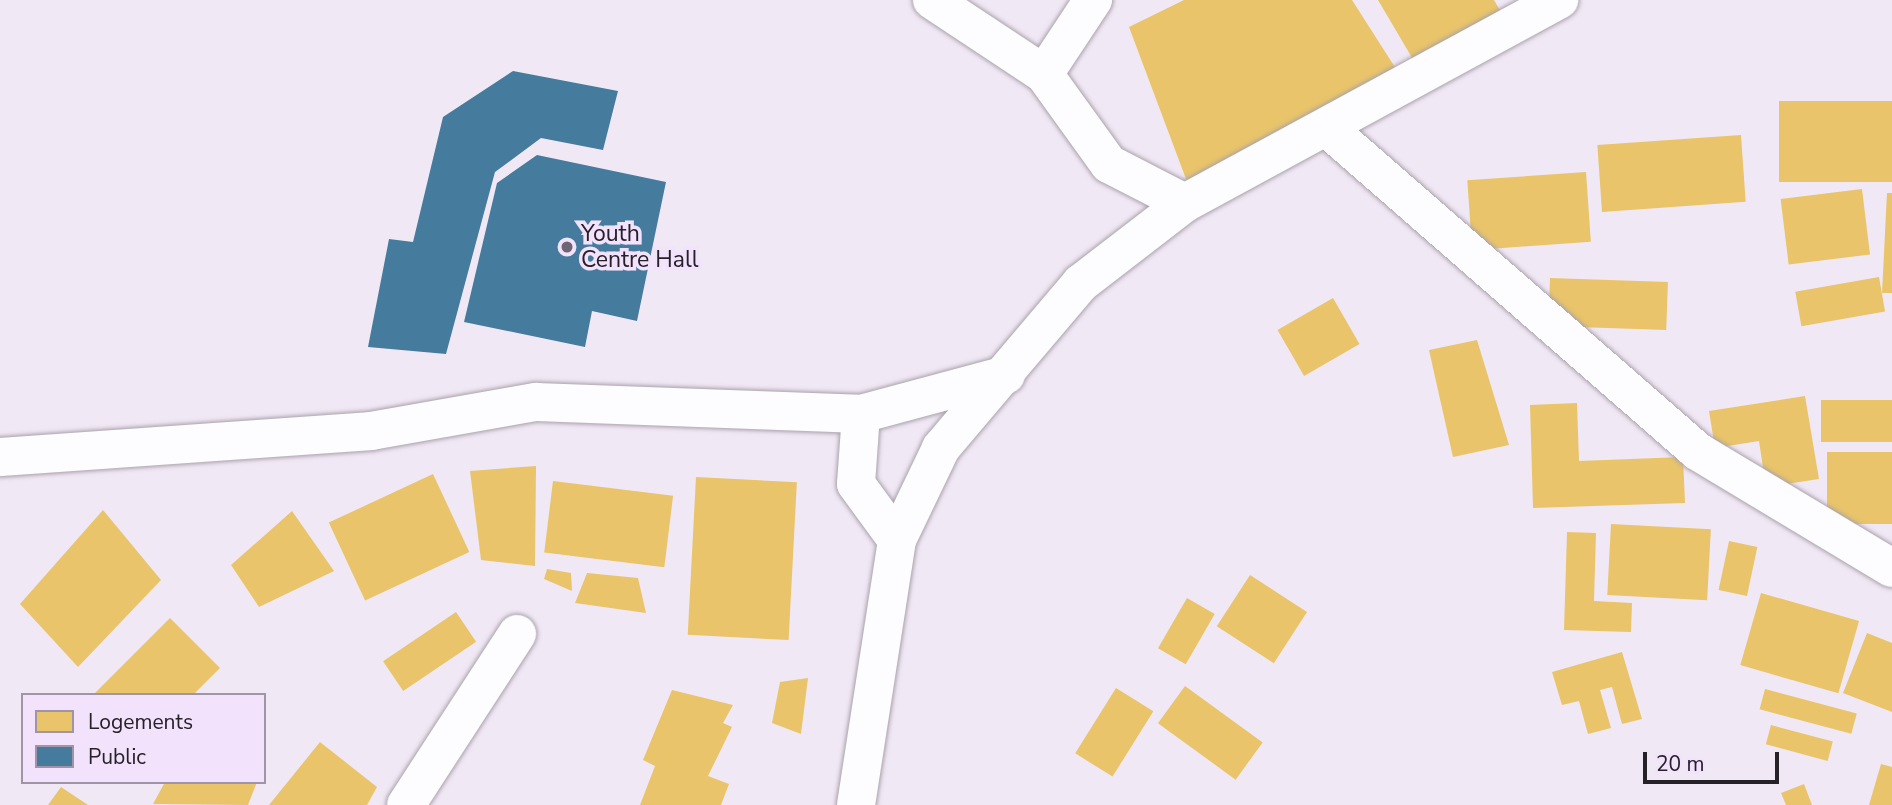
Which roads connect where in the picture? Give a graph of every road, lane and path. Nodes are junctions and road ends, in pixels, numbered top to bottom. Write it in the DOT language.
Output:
graph roads {
  1 [pos="932,0"];
  2 [pos="1093,0"];
  3 [pos="1559,0"];
  4 [pos="1044,74"];
  5 [pos="1327,128"];
  6 [pos="1185,202"];
  7 [pos="1006,375"];
  8 [pos="861,414"];
  9 [pos="0,457"];
  10 [pos="897,540"];
  11 [pos="1892,568"];
  12 [pos="517,634"];
  13 [pos="406,805"];
  14 [pos="856,805"];
  1 -- 4 [label="street"];
  2 -- 4 [label="street"];
  3 -- 5 [label="street"];
  4 -- 6 [label="street"];
  5 -- 6 [label="street"];
  5 -- 11 [label="street"];
  6 -- 7 [label="street"];
  7 -- 8 [label="street"];
  7 -- 10 [label="street"];
  8 -- 9 [label="street"];
  8 -- 10 [label="street"];
  10 -- 14 [label="street"];
  12 -- 13 [label="street"];
}
